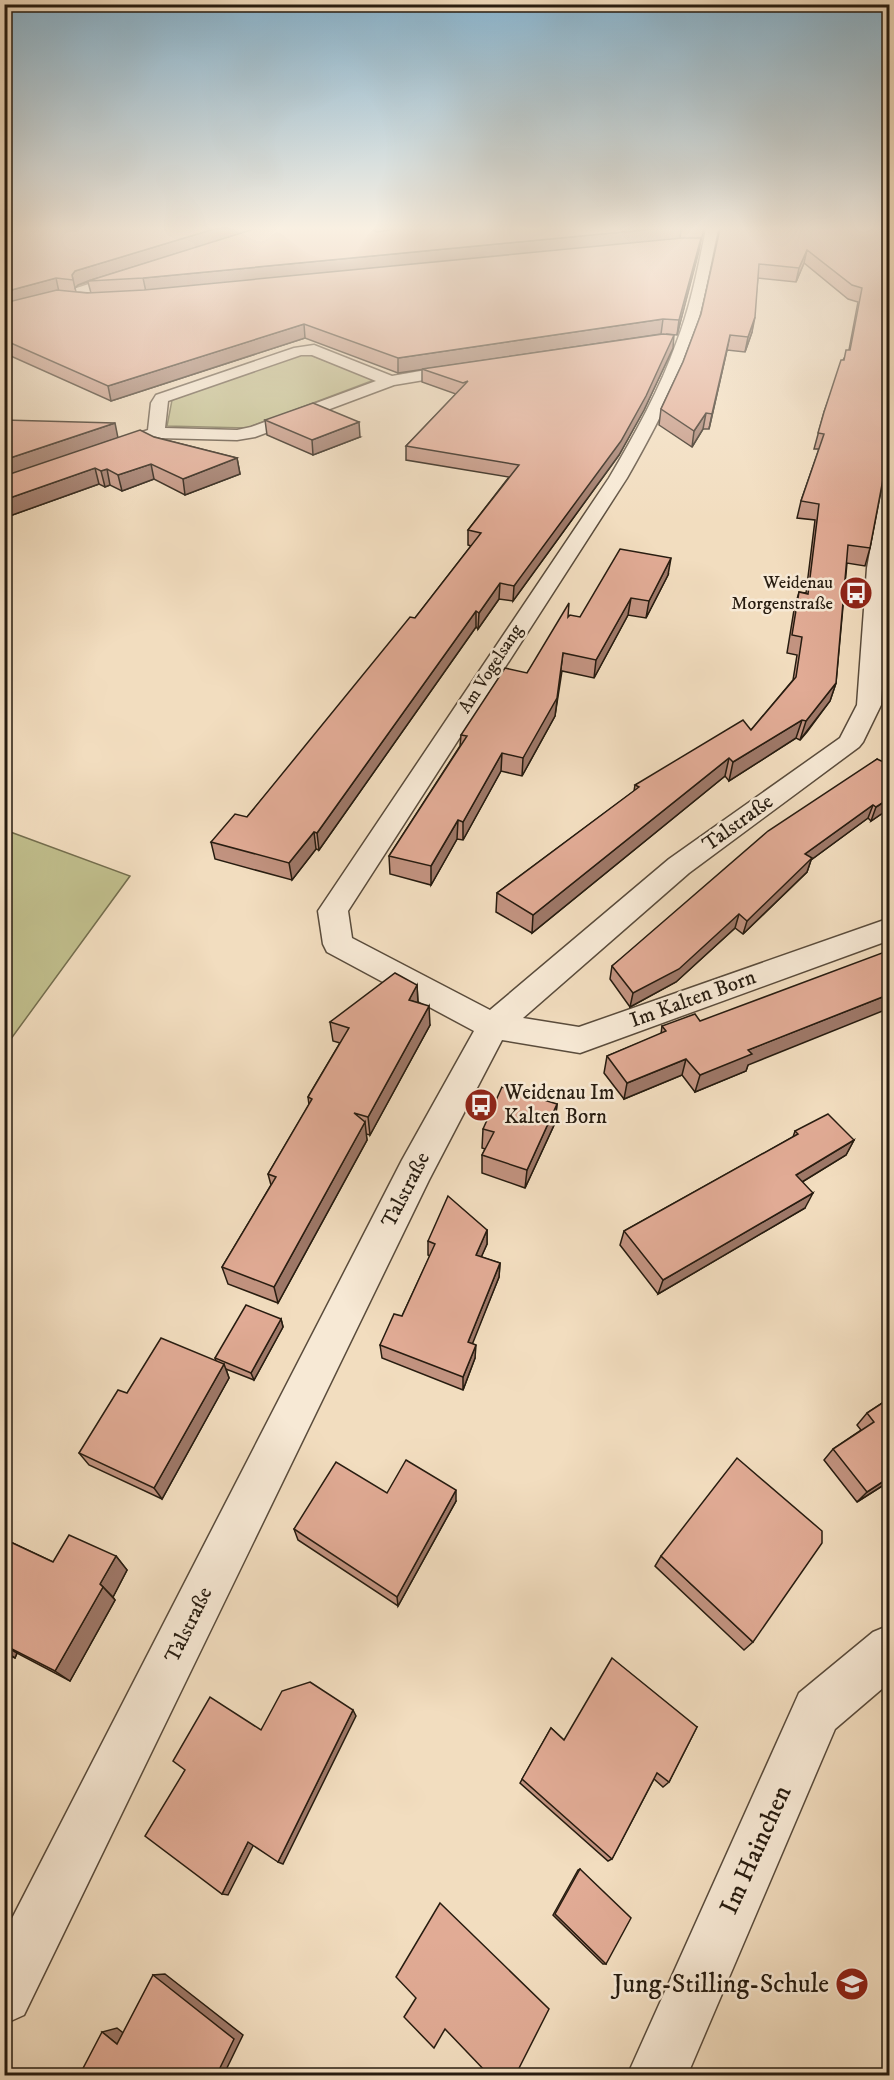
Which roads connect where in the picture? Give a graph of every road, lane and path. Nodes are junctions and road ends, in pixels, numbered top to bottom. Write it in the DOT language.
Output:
graph roads {
  1 [pos="682,326"];
  2 [pos="482,366"];
  3 [pos="390,381"];
  4 [pos="156,433"];
  5 [pos="91,456"];
  6 [pos="890,491"];
  7 [pos="879,705"];
  8 [pos="890,928"];
  9 [pos="493,1026"];
  10 [pos="890,1649"];
  11 [pos="4,1995"];
  12 [pos="657,2076"];
  1 -- 9 [label="street, Am Vogelsang"];
  2 -- 3 [label="street"];
  3 -- 4 [label="street"];
  3 -- 4 [label="street"];
  4 -- 5 [label="street"];
  6 -- 7 [label="street, Talstraße"];
  7 -- 9 [label="street, Talstraße"];
  8 -- 9 [label="street, Im Kalten Born"];
  9 -- 11 [label="street, Talstraße"];
  10 -- 12 [label="street, Im Hainchen"];
}
